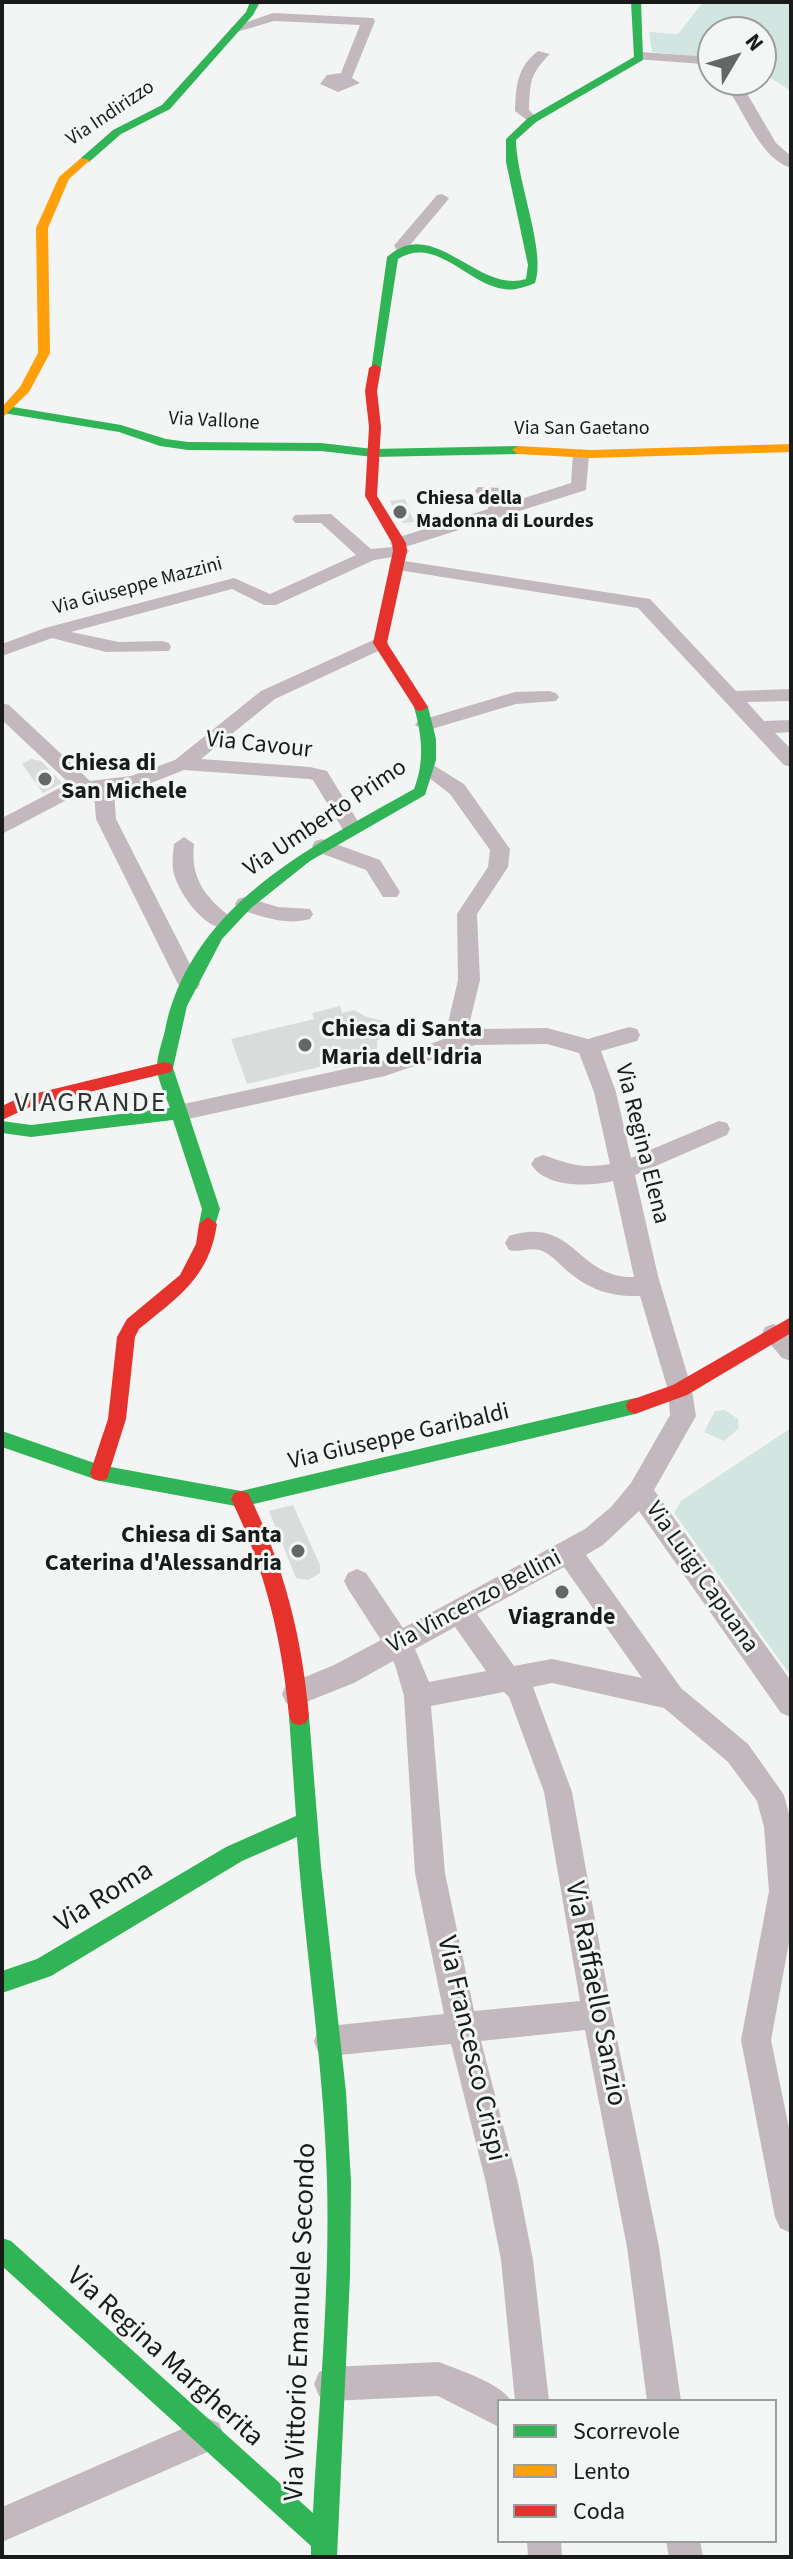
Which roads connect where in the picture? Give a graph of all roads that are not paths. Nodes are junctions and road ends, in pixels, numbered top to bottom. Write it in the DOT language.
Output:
graph roads {
  1 [pos="255,2"];
  2 [pos="261,2"];
  3 [pos="636,2"];
  4 [pos="289,16"];
  5 [pos="237,28"];
  6 [pos="543,54"];
  7 [pos="641,56"];
  8 [pos="697,59"];
  9 [pos="346,77"];
  10 [pos="741,96"];
  11 [pos="532,120"];
  12 [pos="791,164"];
  13 [pos="442,198"];
  14 [pos="403,250"];
  15 [pos="4,412"];
  16 [pos="373,453"];
  17 [pos="790,453"];
  18 [pos="581,454"];
  19 [pos="484,491"];
  20 [pos="497,513"];
  21 [pos="301,519"];
  22 [pos="398,554"];
  23 [pos="369,556"];
  24 [pos="103,618"];
  25 [pos="140,624"];
  26 [pos="52,632"];
  27 [pos="380,643"];
  28 [pos="162,647"];
  29 [pos="2,650"];
  30 [pos="791,695"];
  31 [pos="549,697"];
  32 [pos="729,697"];
  33 [pos="2,709"];
  34 [pos="425,725"];
  35 [pos="791,726"];
  36 [pos="758,727"];
  37 [pos="791,761"];
  38 [pos="182,764"];
  39 [pos="430,769"];
  40 [pos="94,786"];
  41 [pos="2,827"];
  42 [pos="352,828"];
  43 [pos="184,844"];
  44 [pos="322,846"];
  45 [pos="390,892"];
  46 [pos="245,904"];
  47 [pos="303,914"];
  48 [pos="225,923"];
  49 [pos="189,984"];
  50 [pos="629,1035"];
  51 [pos="474,1037"];
  52 [pos="588,1047"];
  53 [pos="165,1068"];
  54 [pos="2,1114"];
  55 [pos="180,1117"];
  56 [pos="2,1127"];
  57 [pos="719,1129"];
  58 [pos="543,1164"];
  59 [pos="623,1172"];
  60 [pos="517,1243"];
  61 [pos="649,1286"];
  62 [pos="785,1336"];
  63 [pos="680,1390"];
  64 [pos="2,1439"];
  65 [pos="100,1473"];
  66 [pos="640,1491"];
  67 [pos="241,1499"];
  68 [pos="569,1552"];
  69 [pos="357,1581"];
  70 [pos="460,1612"];
  71 [pos="396,1645"];
  72 [pos="508,1679"];
  73 [pos="296,1694"];
  74 [pos="420,1696"];
  75 [pos="671,1697"];
  76 [pos="791,1704"];
  77 [pos="780,1797"];
  78 [pos="306,1822"];
  79 [pos="2,1982"];
  80 [pos="597,2014"];
  81 [pos="462,2028"];
  82 [pos="329,2041"];
  83 [pos="791,2217"];
  84 [pos="2,2250"];
  85 [pos="331,2384"];
  86 [pos="532,2399"];
  87 [pos="664,2399"];
  88 [pos="497,2408"];
  89 [pos="207,2435"];
  90 [pos="2,2525"];
  91 [pos="324,2549"];
  1 -- 5 [label="main road, Via Indirizzo"];
  2 -- 4 [label="street"];
  3 -- 7 [label="main road"];
  4 -- 5 [label="street"];
  4 -- 9 [label="street"];
  5 -- 15 [label="main road, Via Indirizzo"];
  6 -- 11 [label="street"];
  7 -- 8 [label="street"];
  7 -- 11 [label="main road"];
  10 -- 12 [label="street"];
  11 -- 14 [label="main road"];
  13 -- 14 [label="street"];
  14 -- 16 [label="main road"];
  15 -- 16 [label="main road, Via Vallone"];
  16 -- 18 [label="main road, Via San Gaetano"];
  16 -- 22 [label="main road"];
  17 -- 18 [label="main road, Via San Gaetano"];
  18 -- 20 [label="street"];
  19 -- 20 [label="street"];
  20 -- 22 [label="street"];
  21 -- 23 [label="street"];
  22 -- 23 [label="street"];
  22 -- 27 [label="main road"];
  22 -- 32 [label="street"];
  23 -- 24 [label="street, Via Giuseppe Mazzini"];
  24 -- 25 [label="street"];
  24 -- 26 [label="street, Via Giuseppe Mazzini"];
  26 -- 28 [label="street"];
  26 -- 29 [label="street, Via Giuseppe Mazzini"];
  27 -- 34 [label="main road, Via Umberto Primo"];
  27 -- 38 [label="street"];
  30 -- 32 [label="street"];
  31 -- 34 [label="street"];
  32 -- 36 [label="street"];
  33 -- 40 [label="street"];
  34 -- 39 [label="main road, Via Umberto Primo"];
  35 -- 36 [label="street"];
  36 -- 37 [label="street"];
  38 -- 40 [label="street"];
  38 -- 42 [label="street, Via Cavour"];
  39 -- 42 [label="main road, Via Umberto Primo"];
  39 -- 51 [label="street"];
  40 -- 41 [label="street"];
  40 -- 49 [label="street"];
  42 -- 44 [label="main road, Via Umberto Primo"];
  43 -- 48 [label="street"];
  44 -- 45 [label="street"];
  44 -- 46 [label="main road, Via Umberto Primo"];
  46 -- 47 [label="street"];
  46 -- 48 [label="main road, Via Umberto Primo"];
  48 -- 49 [label="main road, Via Umberto Primo"];
  49 -- 53 [label="main road, Via Umberto Primo"];
  50 -- 52 [label="street"];
  51 -- 52 [label="street, Via Regina Elena"];
  51 -- 55 [label="street, Via Regina Elena"];
  52 -- 59 [label="street, Via Regina Elena"];
  53 -- 54 [label="main road"];
  53 -- 55 [label="main road"];
  55 -- 56 [label="main road"];
  55 -- 65 [label="main road"];
  57 -- 59 [label="street"];
  58 -- 59 [label="street"];
  59 -- 61 [label="street, Via Regina Elena"];
  60 -- 61 [label="street"];
  61 -- 63 [label="street, Via Regina Elena"];
  62 -- 63 [label="main road, Via Giuseppe Garibaldi"];
  63 -- 66 [label="street, Via Vincenzo Bellini"];
  63 -- 67 [label="main road, Via Giuseppe Garibaldi"];
  64 -- 65 [label="main road, Via Giuseppe Garibaldi"];
  65 -- 67 [label="main road, Via Giuseppe Garibaldi"];
  66 -- 68 [label="street, Via Vincenzo Bellini"];
  66 -- 76 [label="street, Via Luigi Capuana"];
  67 -- 73 [label="main road"];
  68 -- 70 [label="street, Via Vincenzo Bellini"];
  68 -- 75 [label="street"];
  69 -- 71 [label="street"];
  70 -- 71 [label="street, Via Vincenzo Bellini"];
  70 -- 72 [label="street, Via Raffaello Sanzio"];
  71 -- 73 [label="street, Via Vincenzo Bellini"];
  71 -- 74 [label="street"];
  72 -- 74 [label="street"];
  72 -- 75 [label="street"];
  72 -- 80 [label="street, Via Raffaello Sanzio"];
  73 -- 78 [label="main road, Via Vittorio Emanuele Secondo"];
  74 -- 81 [label="street, Via Francesco Crispi"];
  75 -- 77 [label="street"];
  77 -- 83 [label="street"];
  78 -- 79 [label="main road, Via Roma"];
  78 -- 82 [label="main road, Via Vittorio Emanuele Secondo"];
  80 -- 81 [label="street"];
  80 -- 87 [label="street, Via Raffaello Sanzio"];
  81 -- 82 [label="street"];
  81 -- 86 [label="street, Via Francesco Crispi"];
  82 -- 85 [label="main road, Via Vittorio Emanuele Secondo"];
  84 -- 89 [label="main road, Via Regina Margherita"];
  85 -- 88 [label="street"];
  85 -- 91 [label="main road, Via Vittorio Emanuele Secondo"];
  89 -- 90 [label="street"];
  89 -- 91 [label="main road, Via Regina Margherita"];
}
